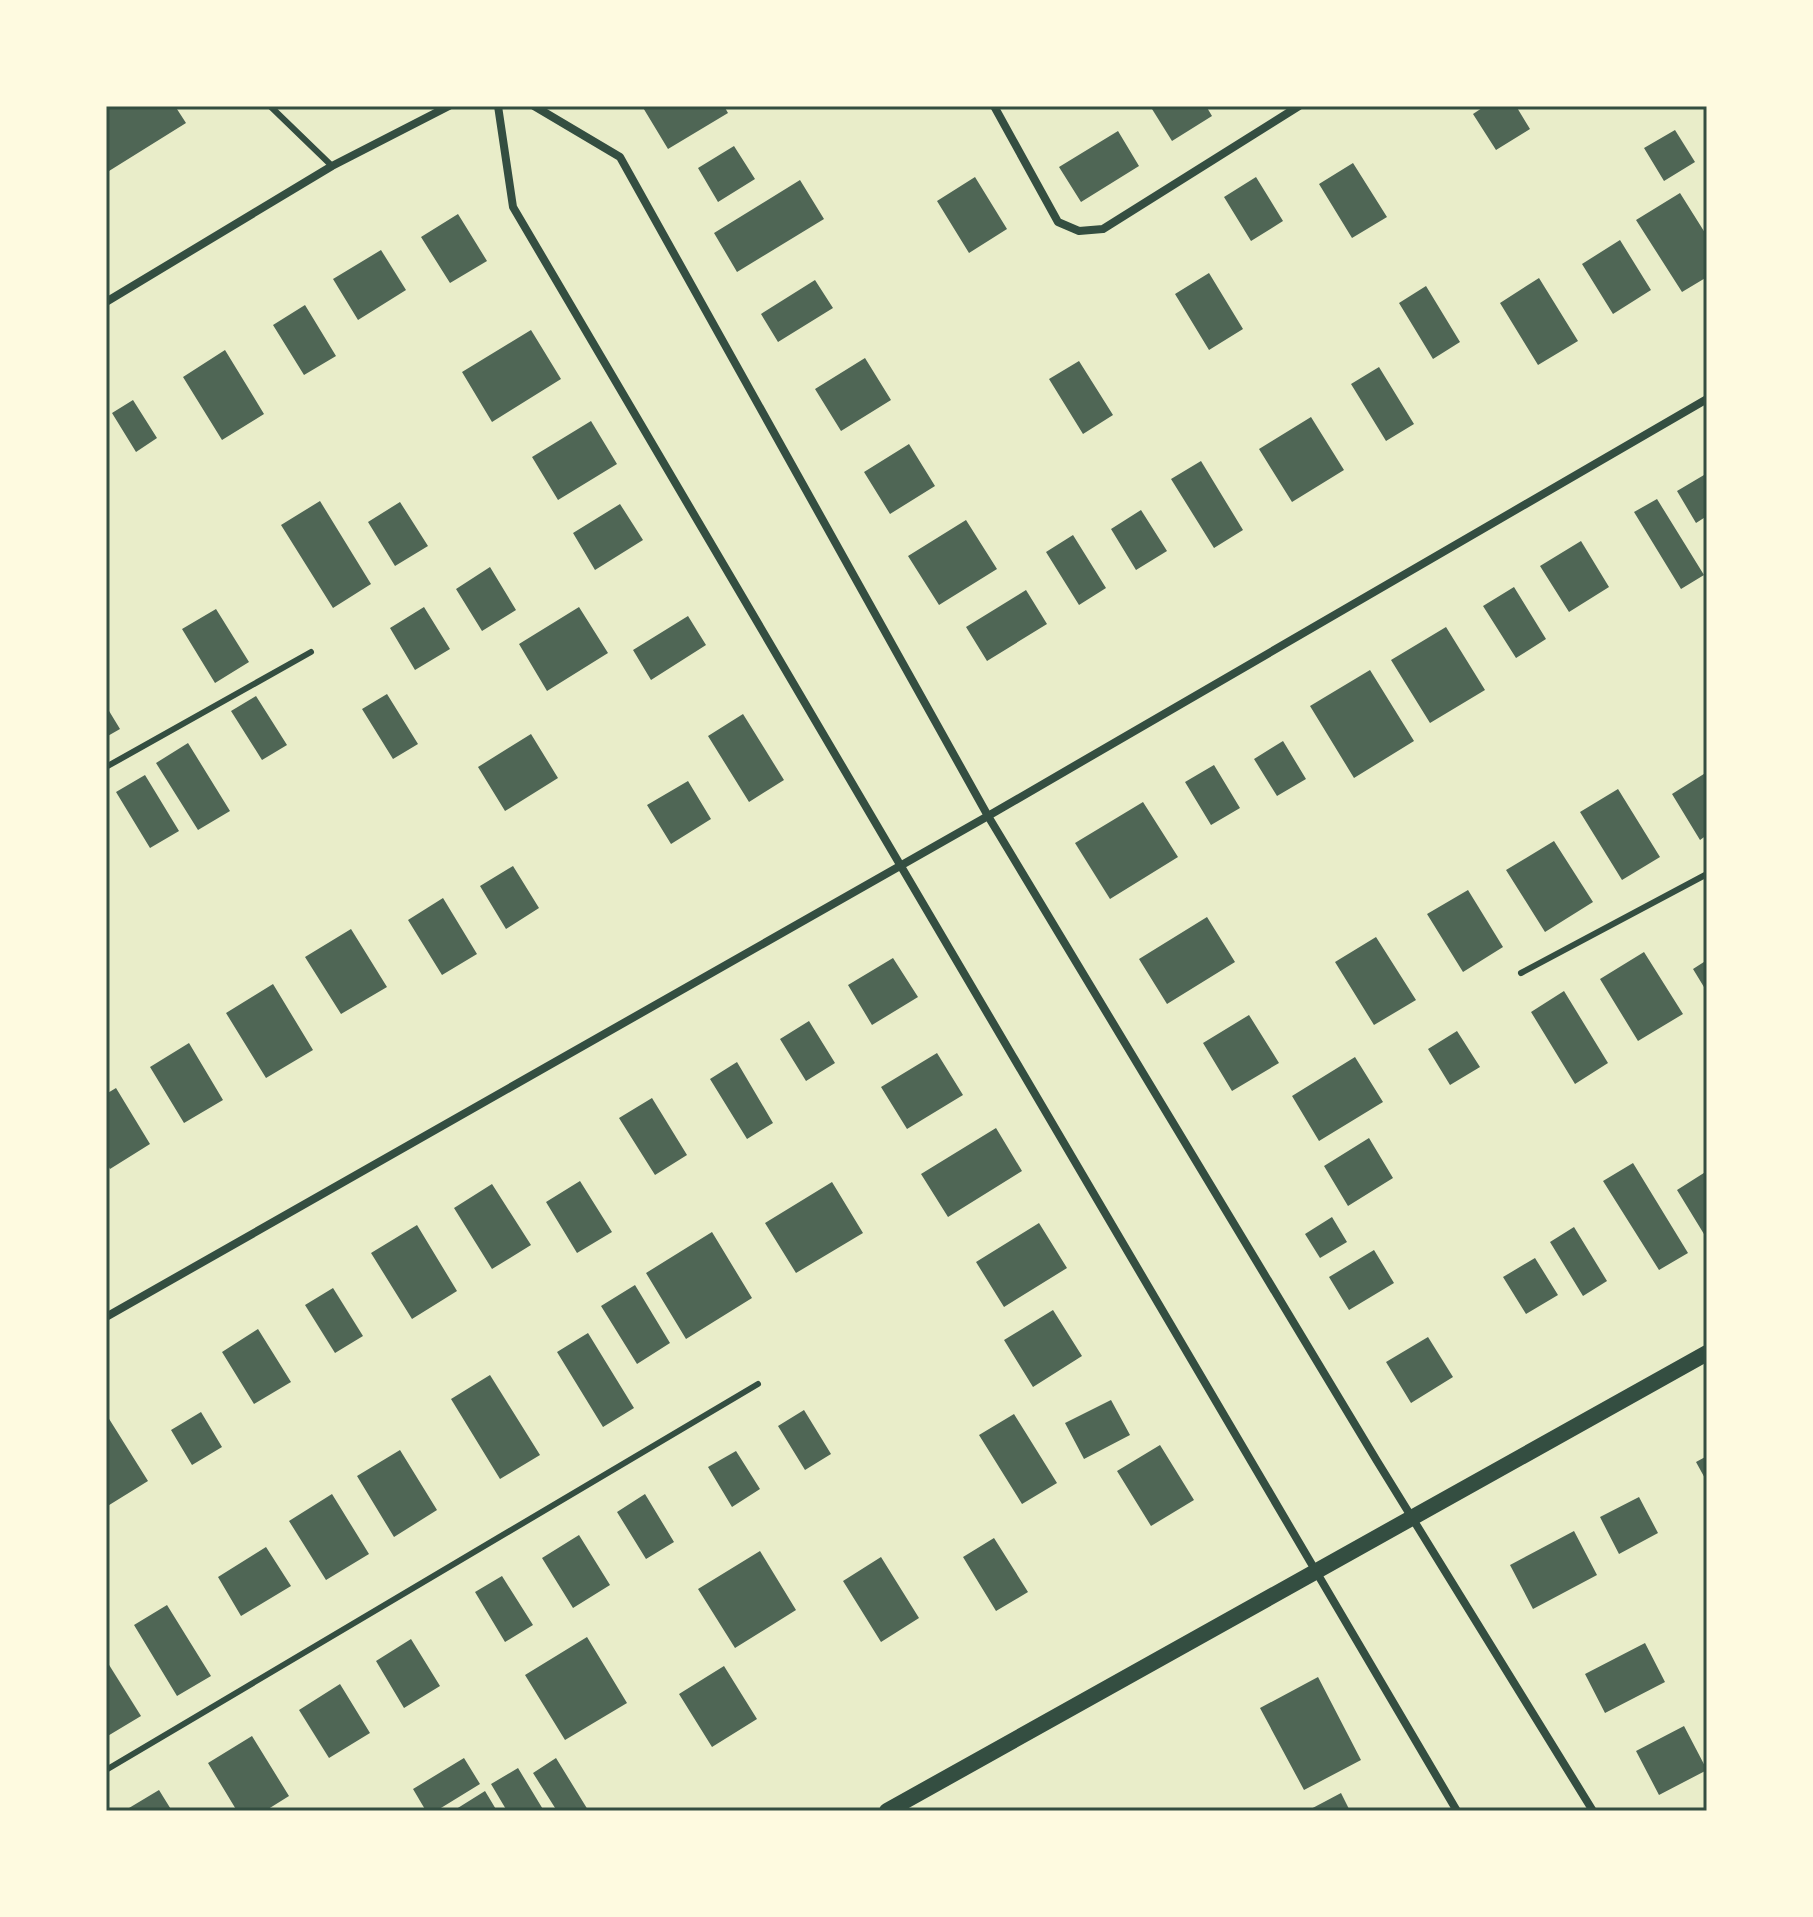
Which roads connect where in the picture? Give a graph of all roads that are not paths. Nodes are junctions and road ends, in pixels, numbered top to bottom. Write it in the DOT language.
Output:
graph roads {
  1 [pos="270,106"];
  2 [pos="449,106"];
  3 [pos="498,106"];
  4 [pos="534,106"];
  5 [pos="994,106"];
  6 [pos="1299,106"];
  7 [pos="332,166"];
  8 [pos="106,302"];
  9 [pos="1707,399"];
  10 [pos="311,652"];
  11 [pos="106,767"];
  12 [pos="988,816"];
  13 [pos="901,865"];
  14 [pos="1707,874"];
  15 [pos="1521,973"];
  16 [pos="106,1317"];
  17 [pos="1707,1353"];
  18 [pos="758,1384"];
  19 [pos="1412,1518"];
  20 [pos="1317,1571"];
  21 [pos="106,1770"];
  22 [pos="887,1811"];
  23 [pos="1457,1811"];
  24 [pos="1593,1811"];
  1 -- 7 [label="lane"];
  2 -- 7 [label="street"];
  3 -- 13 [label="street"];
  4 -- 12 [label="street"];
  5 -- 6 [label="street"];
  7 -- 8 [label="street"];
  9 -- 12 [label="street"];
  10 -- 11 [label="lane"];
  12 -- 13 [label="street"];
  12 -- 19 [label="street"];
  13 -- 16 [label="street"];
  13 -- 20 [label="street"];
  14 -- 15 [label="lane"];
  17 -- 19 [label="main road"];
  18 -- 21 [label="lane"];
  19 -- 20 [label="main road"];
  19 -- 24 [label="street"];
  20 -- 22 [label="main road"];
  20 -- 23 [label="street"];
}
